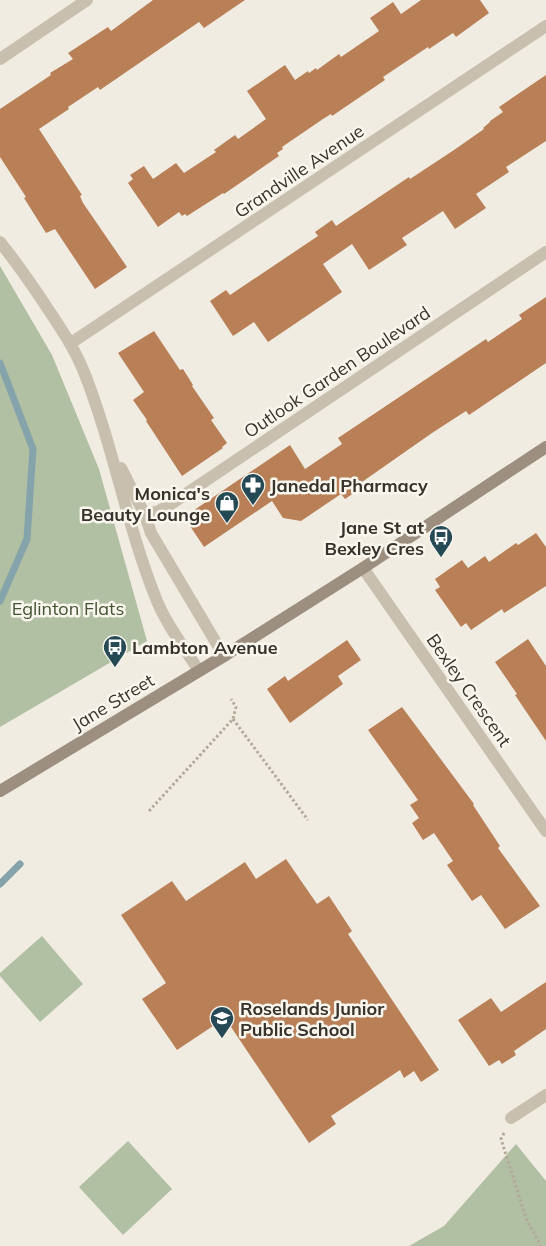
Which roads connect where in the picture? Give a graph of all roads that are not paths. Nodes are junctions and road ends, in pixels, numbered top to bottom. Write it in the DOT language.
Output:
graph roads {
  1 [pos="87,0"];
  2 [pos="546,26"];
  3 [pos="0,59"];
  4 [pos="0,242"];
  5 [pos="546,252"];
  6 [pos="71,343"];
  7 [pos="110,447"];
  8 [pos="546,447"];
  9 [pos="145,515"];
  10 [pos="363,568"];
  11 [pos="224,656"];
  12 [pos="199,671"];
  13 [pos="0,791"];
  14 [pos="546,831"];
  15 [pos="546,1095"];
  16 [pos="511,1118"];
  1 -- 3 [label="street"];
  2 -- 6 [label="street, Grandville Avenue"];
  4 -- 6 [label="street"];
  5 -- 9 [label="street, Outlook Garden Boulevard"];
  6 -- 7 [label="street"];
  7 -- 9 [label="street"];
  7 -- 12 [label="street"];
  8 -- 10 [label="main road, Jane Street"];
  9 -- 11 [label="street"];
  10 -- 11 [label="main road, Jane Street"];
  10 -- 14 [label="street, Bexley Crescent"];
  11 -- 12 [label="main road, Jane Street"];
  12 -- 13 [label="main road, Jane Street"];
  15 -- 16 [label="street"];
}
